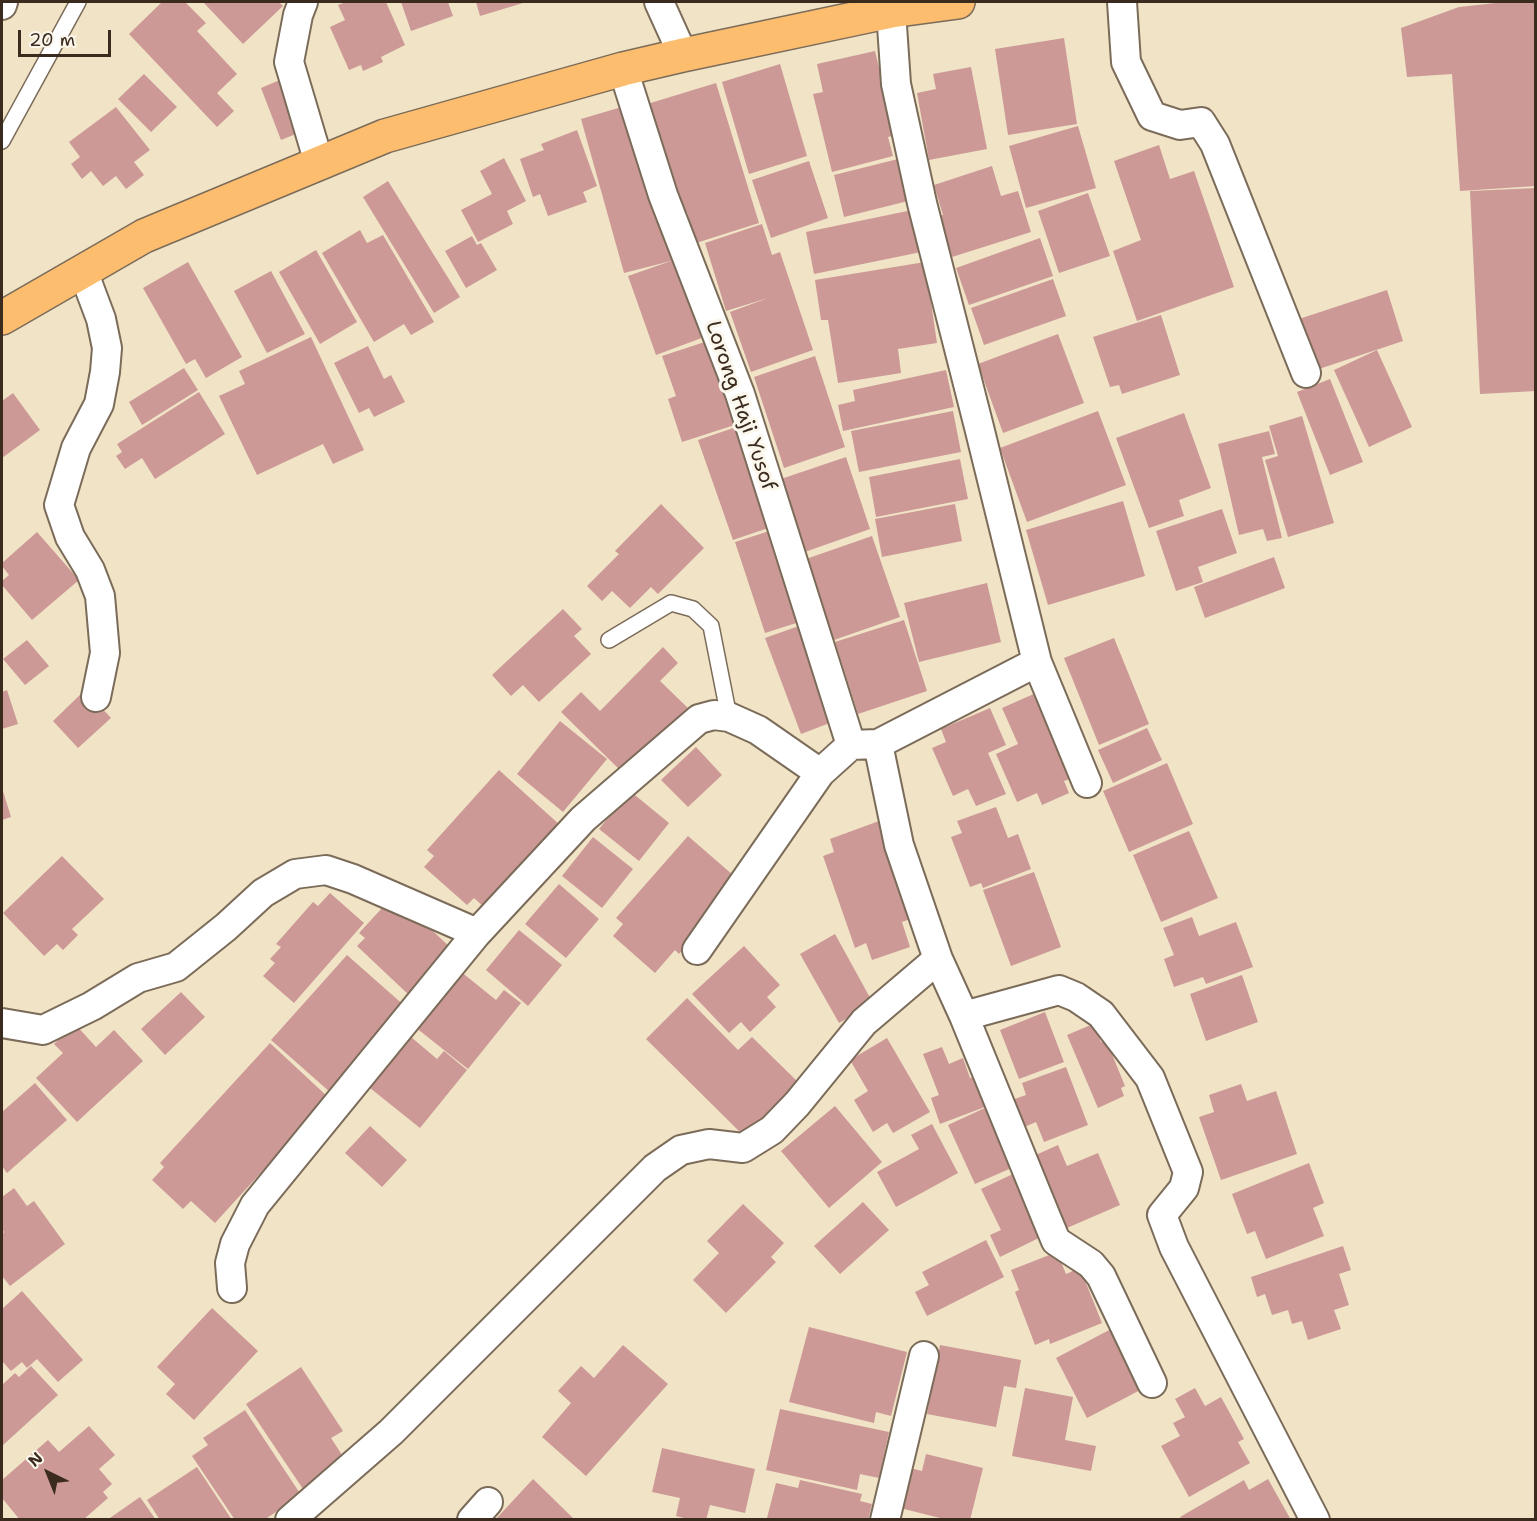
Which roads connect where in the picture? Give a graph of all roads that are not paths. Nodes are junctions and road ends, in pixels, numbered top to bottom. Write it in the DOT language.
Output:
graph roads {
  1 [pos="78,2"];
  2 [pos="303,2"];
  3 [pos="659,2"];
  4 [pos="958,2"];
  5 [pos="1122,2"];
  6 [pos="891,11"];
  7 [pos="683,55"];
  8 [pos="623,69"];
  9 [pos="2,141"];
  10 [pos="319,163"];
  11 [pos="83,271"];
  12 [pos="2,318"];
  13 [pos="1306,373"];
  14 [pos="609,640"];
  15 [pos="1037,662"];
  16 [pos="96,697"];
  17 [pos="729,717"];
  18 [pos="865,744"];
  19 [pos="820,773"];
  20 [pos="1087,783"];
  21 [pos="477,933"];
  22 [pos="697,950"];
  23 [pos="938,959"];
  24 [pos="964,1016"];
  25 [pos="2,1023"];
  26 [pos="232,1288"];
  27 [pos="924,1356"];
  28 [pos="1152,1383"];
  29 [pos="290,1520"];
  30 [pos="885,1520"];
  31 [pos="1315,1520"];
  1 -- 9 [label="lane"];
  2 -- 10 [label="street"];
  3 -- 7 [label="street"];
  4 -- 6 [label="main road"];
  5 -- 13 [label="street"];
  6 -- 7 [label="main road"];
  6 -- 15 [label="street"];
  7 -- 8 [label="main road"];
  8 -- 10 [label="main road"];
  8 -- 18 [label="street, Lorong Haji Yusof"];
  10 -- 11 [label="main road"];
  11 -- 12 [label="main road"];
  11 -- 16 [label="street"];
  14 -- 17 [label="lane"];
  15 -- 18 [label="street"];
  15 -- 20 [label="street"];
  17 -- 19 [label="street"];
  17 -- 21 [label="street"];
  18 -- 19 [label="street"];
  18 -- 23 [label="street, Lorong Haji Yusof"];
  19 -- 22 [label="street"];
  21 -- 25 [label="street"];
  21 -- 26 [label="street"];
  23 -- 24 [label="street, Lorong Haji Yusof"];
  23 -- 29 [label="street"];
  24 -- 28 [label="street, Lorong Haji Yusof"];
  24 -- 31 [label="street"];
  27 -- 30 [label="street"];
}
